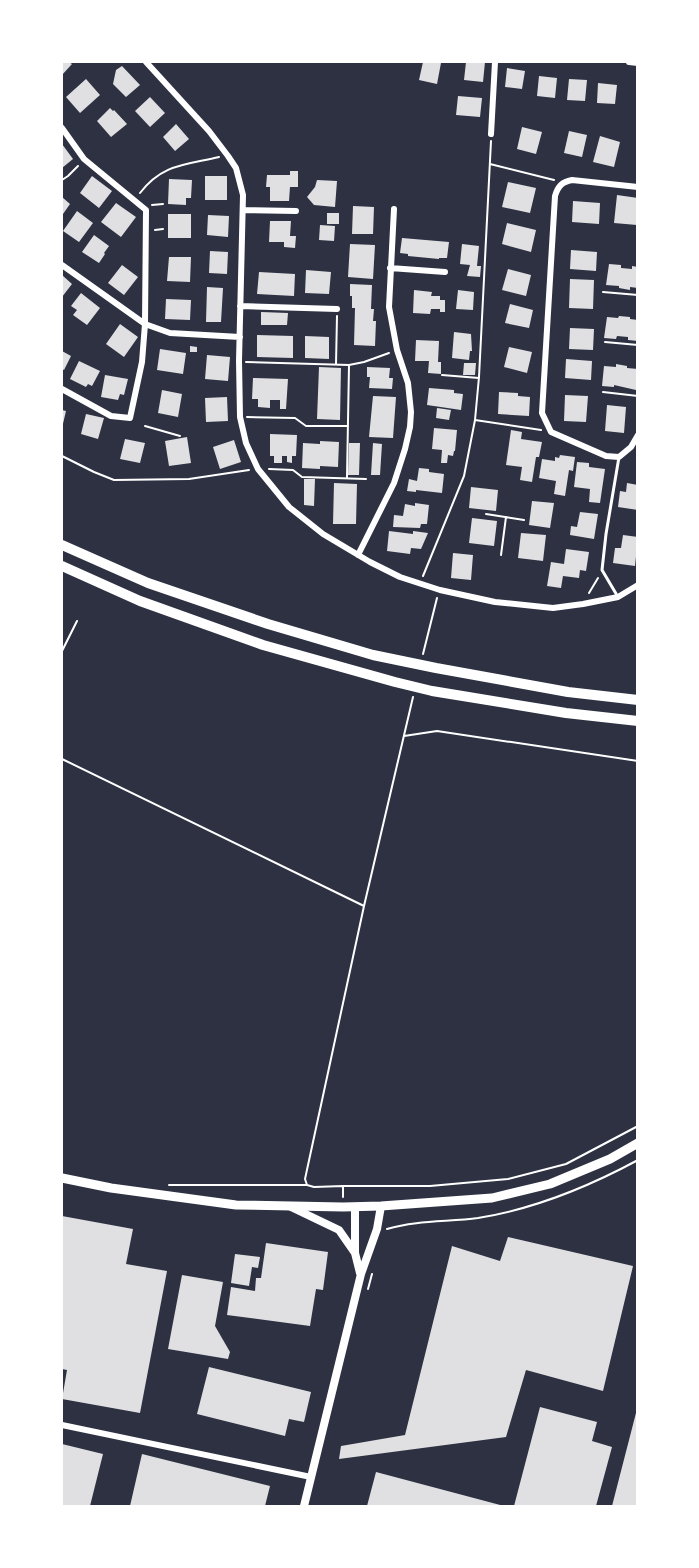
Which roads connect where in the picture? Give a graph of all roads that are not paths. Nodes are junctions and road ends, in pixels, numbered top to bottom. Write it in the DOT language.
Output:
graph roads {
  1 [pos="146,62"];
  2 [pos="495,62"];
  3 [pos="629,62"];
  4 [pos="638,63"];
  5 [pos="62,128"];
  6 [pos="491,134"];
  7 [pos="638,187"];
  8 [pos="394,209"];
  9 [pos="243,210"];
  10 [pos="296,211"];
  11 [pos="62,265"];
  12 [pos="390,268"];
  13 [pos="445,272"];
  14 [pos="240,306"];
  15 [pos="337,309"];
  16 [pos="145,324"];
  17 [pos="240,337"];
  18 [pos="62,389"];
  19 [pos="638,435"];
  20 [pos="619,457"];
  21 [pos="62,545"];
  22 [pos="358,555"];
  23 [pos="62,566"];
  24 [pos="638,585"];
  25 [pos="618,597"];
  26 [pos="638,700"];
  27 [pos="638,722"];
  28 [pos="638,1143"];
  29 [pos="62,1178"];
  30 [pos="381,1206"];
  31 [pos="291,1207"];
  32 [pos="355,1207"];
  33 [pos="355,1253"];
  34 [pos="361,1274"];
  35 [pos="62,1425"];
  36 [pos="311,1478"];
  37 [pos="304,1506"];
  1 -- 9 [label="street"];
  2 -- 6 [label="street"];
  3 -- 4 [label="street"];
  5 -- 16 [label="street"];
  7 -- 20 [label="street"];
  8 -- 12 [label="street"];
  9 -- 10 [label="street"];
  9 -- 14 [label="street"];
  11 -- 16 [label="street"];
  12 -- 13 [label="street"];
  12 -- 22 [label="street"];
  14 -- 15 [label="street"];
  14 -- 17 [label="street"];
  16 -- 17 [label="street"];
  16 -- 18 [label="street"];
  17 -- 22 [label="street"];
  19 -- 20 [label="street"];
  20 -- 25 [label="lane"];
  21 -- 26 [label="highway"];
  22 -- 25 [label="street"];
  23 -- 27 [label="highway"];
  24 -- 25 [label="street"];
  28 -- 30 [label="main road"];
  29 -- 31 [label="main road"];
  30 -- 32 [label="main road"];
  30 -- 34 [label="street"];
  31 -- 32 [label="main road"];
  31 -- 33 [label="street"];
  32 -- 33 [label="street"];
  33 -- 34 [label="street"];
  34 -- 36 [label="street"];
  35 -- 36 [label="street"];
  36 -- 37 [label="street"];
}
